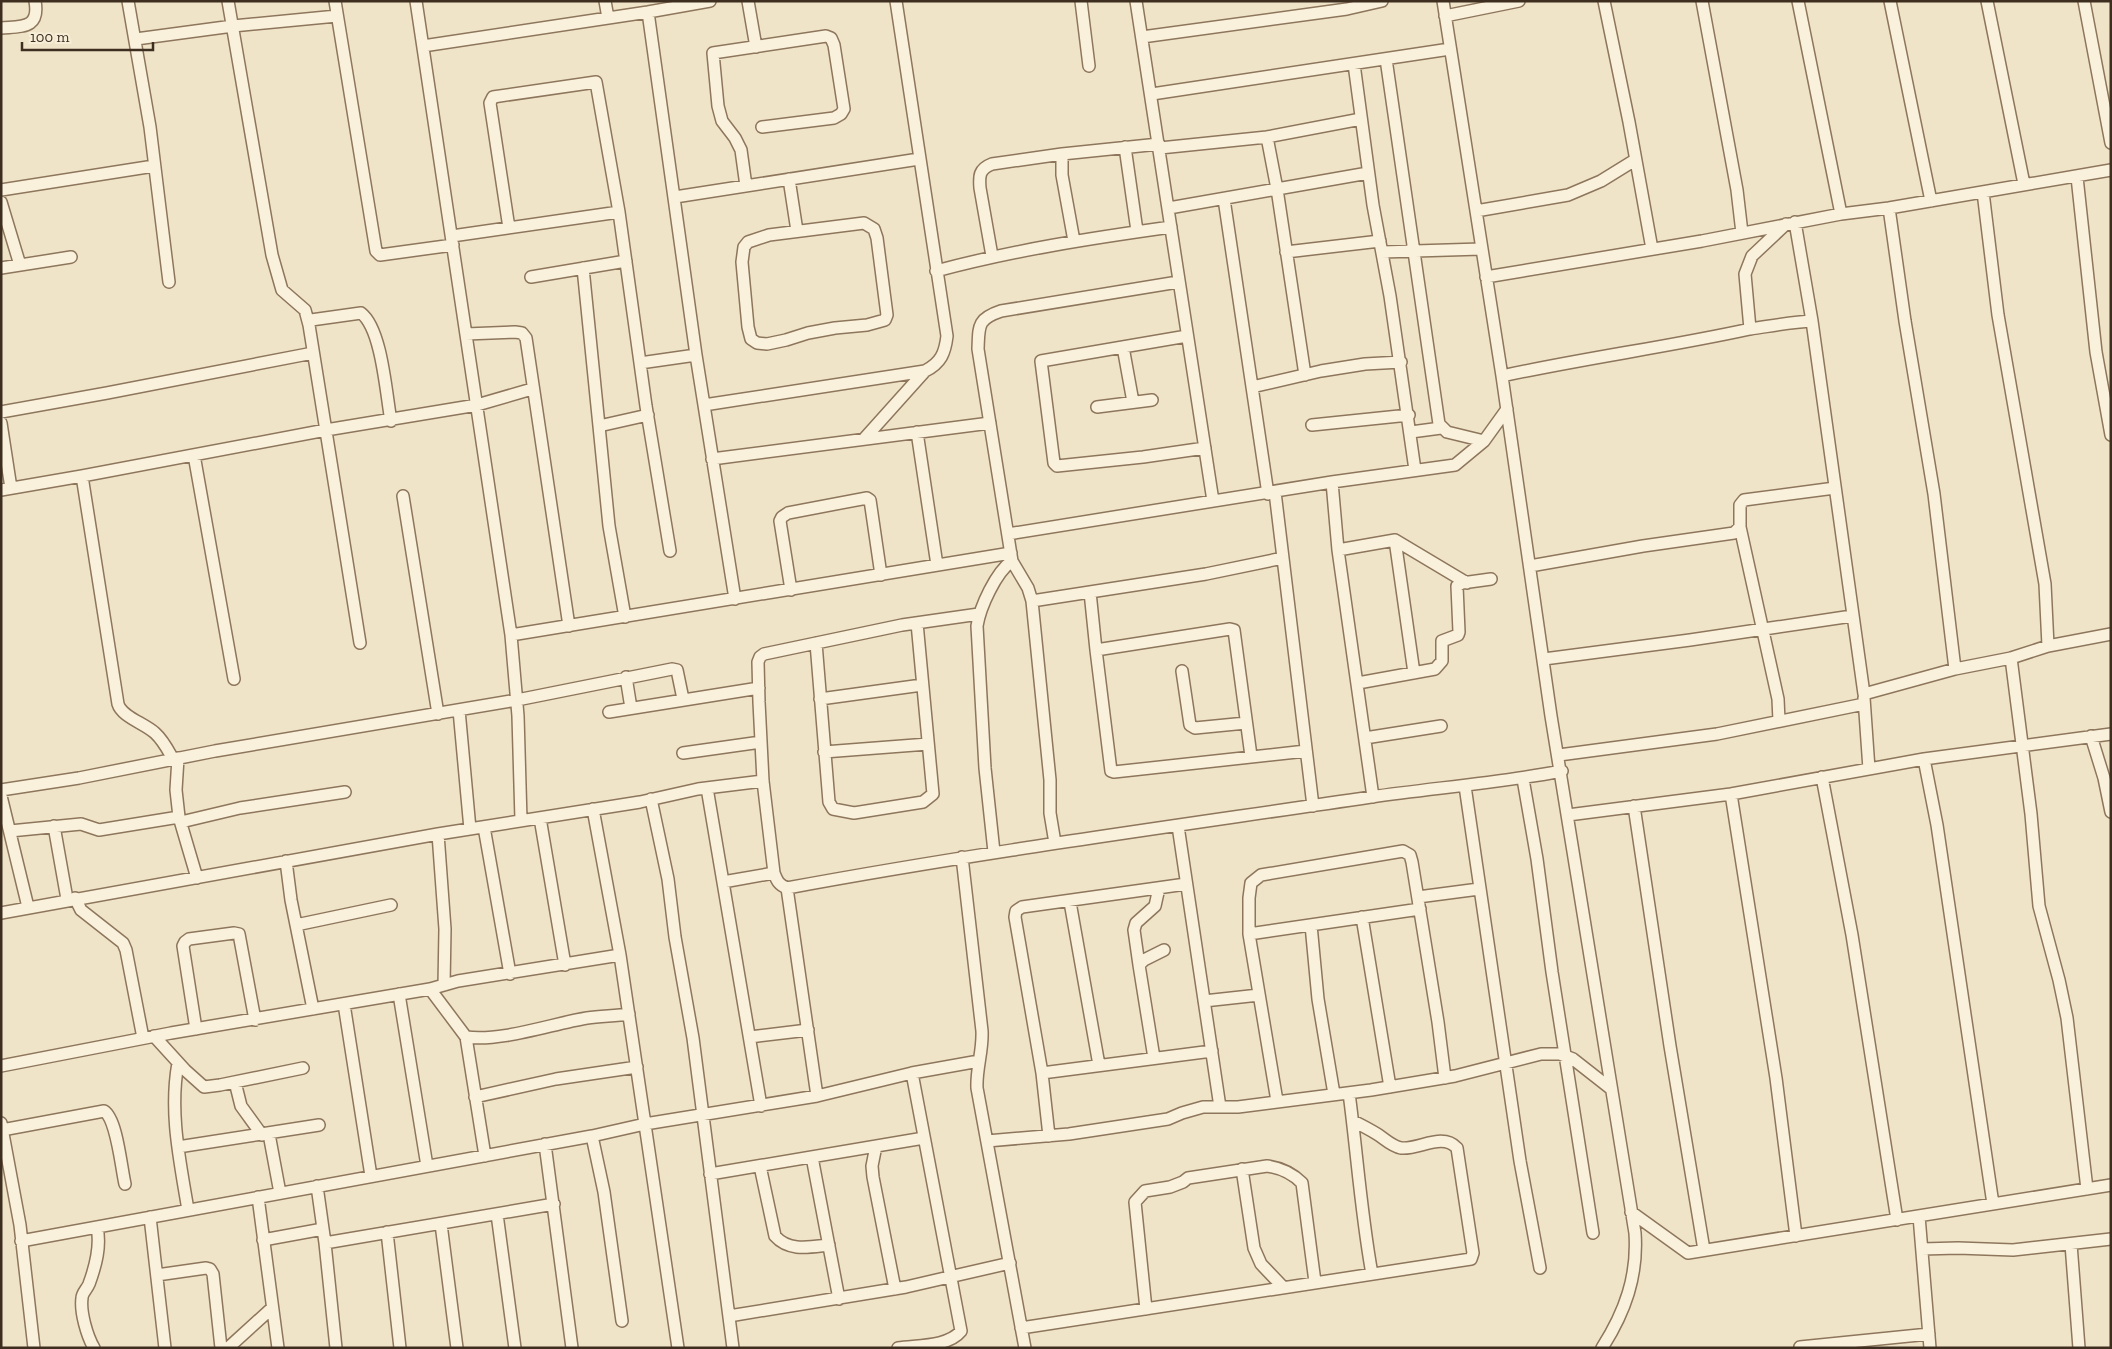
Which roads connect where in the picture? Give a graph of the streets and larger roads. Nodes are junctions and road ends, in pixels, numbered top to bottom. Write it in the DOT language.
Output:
graph roads {
  1 [pos="35,1"];
  2 [pos="128,1"];
  3 [pos="228,1"];
  4 [pos="334,1"];
  5 [pos="416,1"];
  6 [pos="605,1"];
  7 [pos="710,1"];
  8 [pos="748,1"];
  9 [pos="896,1"];
  10 [pos="1081,1"];
  11 [pos="1136,1"];
  12 [pos="1382,1"];
  13 [pos="1443,1"];
  14 [pos="1519,1"];
  15 [pos="1604,1"];
  16 [pos="1702,1"];
  17 [pos="1798,1"];
  18 [pos="1890,1"];
  19 [pos="1987,1"];
  20 [pos="2084,1"];
  21 [pos="648,12"];
  22 [pos="337,16"];
  23 [pos="1445,16"];
  24 [pos="608,18"];
  25 [pos="233,26"];
  26 [pos="1,28"];
  27 [pos="1142,37"];
  28 [pos="136,39"];
  29 [pos="423,46"];
  30 [pos="756,47"];
  31 [pos="1450,50"];
  32 [pos="1386,59"];
  33 [pos="1354,64"];
  34 [pos="1089,66"];
  35 [pos="1152,94"];
  36 [pos="1361,118"];
  37 [pos="762,127"];
  38 [pos="1267,136"];
  39 [pos="2111,142"];
  40 [pos="1159,146"];
  41 [pos="1125,147"];
  42 [pos="1062,154"];
  43 [pos="919,159"];
  44 [pos="1635,160"];
  45 [pos="154,166"];
  46 [pos="2111,170"];
  47 [pos="1368,173"];
  48 [pos="2076,177"];
  49 [pos="789,179"];
  50 [pos="2024,184"];
  51 [pos="746,186"];
  52 [pos="1277,189"];
  53 [pos="1,190"];
  54 [pos="1983,192"];
  55 [pos="675,196"];
  56 [pos="1224,199"];
  57 [pos="1931,201"];
  58 [pos="1,202"];
  59 [pos="1169,208"];
  60 [pos="1889,208"];
  61 [pos="1476,211"];
  62 [pos="619,212"];
  63 [pos="1841,214"];
  64 [pos="1790,223"];
  65 [pos="1171,227"];
  66 [pos="509,228"];
  67 [pos="797,231"];
  68 [pos="1138,232"];
  69 [pos="1742,233"];
  70 [pos="452,240"];
  71 [pos="1074,240"];
  72 [pos="1381,247"];
  73 [pos="1482,249"];
  74 [pos="1652,249"];
  75 [pos="1286,252"];
  76 [pos="1414,252"];
  77 [pos="992,256"];
  78 [pos="71,257"];
  79 [pos="626,261"];
  80 [pos="20,265"];
  81 [pos="1,268"];
  82 [pos="582,268"];
  83 [pos="936,271"];
  84 [pos="532,277"];
  85 [pos="1486,277"];
  86 [pos="169,282"];
  87 [pos="1178,282"];
  88 [pos="1812,321"];
  89 [pos="309,326"];
  90 [pos="1750,329"];
  91 [pos="466,334"];
  92 [pos="1187,336"];
  93 [pos="1123,346"];
  94 [pos="314,353"];
  95 [pos="696,355"];
  96 [pos="1401,362"];
  97 [pos="640,363"];
  98 [pos="925,371"];
  99 [pos="1305,375"];
  100 [pos="1502,376"];
  101 [pos="1252,387"];
  102 [pos="532,389"];
  103 [pos="1152,400"];
  104 [pos="1132,402"];
  105 [pos="477,405"];
  106 [pos="704,405"];
  107 [pos="1097,407"];
  108 [pos="1507,409"];
  109 [pos="1,412"];
  110 [pos="1408,414"];
  111 [pos="648,415"];
  112 [pos="390,421"];
  113 [pos="1,423"];
  114 [pos="990,423"];
  115 [pos="1312,425"];
  116 [pos="599,426"];
  117 [pos="1441,428"];
  118 [pos="326,430"];
  119 [pos="917,432"];
  120 [pos="1411,432"];
  121 [pos="2111,435"];
  122 [pos="864,439"];
  123 [pos="1484,441"];
  124 [pos="1205,448"];
  125 [pos="194,455"];
  126 [pos="712,460"];
  127 [pos="1416,470"];
  128 [pos="82,476"];
  129 [pos="1332,482"];
  130 [pos="1835,488"];
  131 [pos="6,489"];
  132 [pos="1272,493"];
  133 [pos="403,496"];
  134 [pos="1213,500"];
  135 [pos="1740,528"];
  136 [pos="1008,534"];
  137 [pos="1395,540"];
  138 [pos="1338,550"];
  139 [pos="670,551"];
  140 [pos="1012,557"];
  141 [pos="1283,558"];
  142 [pos="937,565"];
  143 [pos="1530,566"];
  144 [pos="881,575"];
  145 [pos="1491,579"];
  146 [pos="1467,583"];
  147 [pos="791,590"];
  148 [pos="1090,592"];
  149 [pos="735,600"];
  150 [pos="1032,601"];
  151 [pos="979,614"];
  152 [pos="1852,616"];
  153 [pos="625,617"];
  154 [pos="916,623"];
  155 [pos="569,626"];
  156 [pos="1761,629"];
  157 [pos="2111,634"];
  158 [pos="511,635"];
  159 [pos="816,642"];
  160 [pos="360,643"];
  161 [pos="2048,646"];
  162 [pos="1096,650"];
  163 [pos="2011,658"];
  164 [pos="1544,659"];
  165 [pos="1955,669"];
  166 [pos="1182,671"];
  167 [pos="1414,673"];
  168 [pos="626,677"];
  169 [pos="234,679"];
  170 [pos="1358,683"];
  171 [pos="922,684"];
  172 [pos="759,688"];
  173 [pos="683,699"];
  174 [pos="820,699"];
  175 [pos="1864,699"];
  176 [pos="517,700"];
  177 [pos="631,708"];
  178 [pos="459,710"];
  179 [pos="609,712"];
  180 [pos="438,714"];
  181 [pos="1779,721"];
  182 [pos="1246,723"];
  183 [pos="1441,726"];
  184 [pos="2111,734"];
  185 [pos="2091,736"];
  186 [pos="1365,738"];
  187 [pos="762,742"];
  188 [pos="928,744"];
  189 [pos="2021,746"];
  190 [pos="1306,751"];
  191 [pos="824,752"];
  192 [pos="683,753"];
  193 [pos="1559,755"];
  194 [pos="1251,756"];
  195 [pos="176,759"];
  196 [pos="1924,760"];
  197 [pos="1869,769"];
  198 [pos="1562,771"];
  199 [pos="1822,777"];
  200 [pos="1523,779"];
  201 [pos="764,781"];
  202 [pos="1465,786"];
  203 [pos="707,788"];
  204 [pos="1,790"];
  205 [pos="345,792"];
  206 [pos="1731,794"];
  207 [pos="1,796"];
  208 [pos="1373,797"];
  209 [pos="652,799"];
  210 [pos="1313,806"];
  211 [pos="1634,806"];
  212 [pos="594,809"];
  213 [pos="2111,812"];
  214 [pos="1568,815"];
  215 [pos="540,818"];
  216 [pos="180,820"];
  217 [pos="521,820"];
  218 [pos="54,826"];
  219 [pos="1178,826"];
  220 [pos="484,827"];
  221 [pos="470,829"];
  222 [pos="10,831"];
  223 [pos="438,834"];
  224 [pos="1055,843"];
  225 [pos="994,852"];
  226 [pos="962,857"];
  227 [pos="286,861"];
  228 [pos="774,872"];
  229 [pos="198,878"];
  230 [pos="723,882"];
  231 [pos="1186,884"];
  232 [pos="787,888"];
  233 [pos="1159,888"];
  234 [pos="1479,889"];
  235 [pos="1418,896"];
  236 [pos="71,899"];
  237 [pos="1070,902"];
  238 [pos="391,905"];
  239 [pos="28,907"];
  240 [pos="1420,909"];
  241 [pos="1,912"];
  242 [pos="1362,917"];
  243 [pos="296,925"];
  244 [pos="1310,925"];
  245 [pos="1248,934"];
  246 [pos="1164,950"];
  247 [pos="620,955"];
  248 [pos="565,965"];
  249 [pos="1139,965"];
  250 [pos="510,974"];
  251 [pos="444,985"];
  252 [pos="430,989"];
  253 [pos="399,994"];
  254 [pos="1259,995"];
  255 [pos="1204,1001"];
  256 [pos="344,1004"];
  257 [pos="313,1009"];
  258 [pos="629,1014"];
  259 [pos="255,1020"];
  260 [pos="196,1029"];
  261 [pos="808,1030"];
  262 [pos="148,1037"];
  263 [pos="466,1037"];
  264 [pos="750,1037"];
  265 [pos="1212,1051"];
  266 [pos="1566,1056"];
  267 [pos="1154,1058"];
  268 [pos="979,1061"];
  269 [pos="178,1063"];
  270 [pos="1507,1064"];
  271 [pos="1099,1065"];
  272 [pos="1,1066"];
  273 [pos="636,1067"];
  274 [pos="303,1068"];
  275 [pos="912,1073"];
  276 [pos="1042,1073"];
  277 [pos="1445,1078"];
  278 [pos="235,1082"];
  279 [pos="1390,1087"];
  280 [pos="1610,1088"];
  281 [pos="1349,1093"];
  282 [pos="1334,1094"];
  283 [pos="817,1096"];
  284 [pos="475,1097"];
  285 [pos="1277,1101"];
  286 [pos="761,1106"];
  287 [pos="1220,1106"];
  288 [pos="703,1116"];
  289 [pos="1353,1121"];
  290 [pos="645,1124"];
  291 [pos="319,1125"];
  292 [pos="2,1126"];
  293 [pos="265,1134"];
  294 [pos="592,1136"];
  295 [pos="1049,1136"];
  296 [pos="924,1138"];
  297 [pos="986,1141"];
  298 [pos="545,1144"];
  299 [pos="876,1146"];
  300 [pos="178,1147"];
  301 [pos="485,1156"];
  302 [pos="812,1157"];
  303 [pos="428,1166"];
  304 [pos="760,1166"];
  305 [pos="1242,1169"];
  306 [pos="710,1174"];
  307 [pos="371,1176"];
  308 [pos="125,1184"];
  309 [pos="2111,1185"];
  310 [pos="316,1186"];
  311 [pos="2087,1189"];
  312 [pos="280,1193"];
  313 [pos="258,1197"];
  314 [pos="554,1204"];
  315 [pos="1993,1204"];
  316 [pos="188,1210"];
  317 [pos="1631,1212"];
  318 [pos="497,1214"];
  319 [pos="1920,1216"];
  320 [pos="150,1217"];
  321 [pos="1897,1220"];
  322 [pos="441,1224"];
  323 [pos="97,1226"];
  324 [pos="323,1229"];
  325 [pos="387,1232"];
  326 [pos="1593,1233"];
  327 [pos="1796,1236"];
  328 [pos="263,1240"];
  329 [pos="2111,1240"];
  330 [pos="22,1241"];
  331 [pos="325,1242"];
  332 [pos="2071,1244"];
  333 [pos="829,1245"];
  334 [pos="1922,1249"];
  335 [pos="1704,1250"];
  336 [pos="1010,1263"];
  337 [pos="1540,1268"];
  338 [pos="1372,1274"];
  339 [pos="157,1275"];
  340 [pos="951,1277"];
  341 [pos="1315,1282"];
  342 [pos="1283,1287"];
  343 [pos="895,1289"];
  344 [pos="839,1299"];
  345 [pos="272,1308"];
  346 [pos="1146,1310"];
  347 [pos="729,1316"];
  348 [pos="622,1321"];
  349 [pos="1021,1328"];
  350 [pos="1929,1334"];
  351 [pos="1800,1347"];
  352 [pos="34,1348"];
  353 [pos="94,1348"];
  354 [pos="165,1348"];
  355 [pos="221,1348"];
  356 [pos="228,1348"];
  357 [pos="278,1348"];
  358 [pos="336,1348"];
  359 [pos="400,1348"];
  360 [pos="458,1348"];
  361 [pos="515,1348"];
  362 [pos="572,1348"];
  363 [pos="678,1348"];
  364 [pos="732,1348"];
  365 [pos="898,1348"];
  366 [pos="1025,1348"];
  367 [pos="1602,1348"];
  368 [pos="1930,1348"];
  369 [pos="2078,1348"];
  1 -- 26 [label="street"];
  2 -- 28 [label="street"];
  3 -- 25 [label="street"];
  4 -- 22 [label="street"];
  5 -- 29 [label="street"];
  6 -- 24 [label="street"];
  7 -- 21 [label="street"];
  8 -- 30 [label="street"];
  9 -- 43 [label="street"];
  10 -- 34 [label="street"];
  11 -- 27 [label="street"];
  12 -- 27 [label="street"];
  13 -- 23 [label="street"];
  14 -- 23 [label="street"];
  15 -- 44 [label="street"];
  16 -- 69 [label="street"];
  17 -- 63 [label="street"];
  18 -- 57 [label="street"];
  19 -- 50 [label="street"];
  20 -- 39 [label="street"];
  21 -- 24 [label="street"];
  21 -- 55 [label="street"];
  22 -- 25 [label="street"];
  22 -- 70 [label="street"];
  23 -- 31 [label="street"];
  24 -- 29 [label="street"];
  25 -- 28 [label="street"];
  25 -- 89 [label="street"];
  27 -- 35 [label="street"];
  28 -- 45 [label="street"];
  29 -- 70 [label="street"];
  30 -- 37 [label="street"];
  30 -- 51 [label="street"];
  31 -- 32 [label="street"];
  31 -- 61 [label="street"];
  32 -- 33 [label="street"];
  32 -- 76 [label="street"];
  33 -- 35 [label="street"];
  33 -- 36 [label="street"];
  35 -- 40 [label="street"];
  36 -- 38 [label="street"];
  36 -- 47 [label="street"];
  38 -- 40 [label="street"];
  38 -- 52 [label="street"];
  40 -- 41 [label="street"];
  40 -- 59 [label="street"];
  41 -- 42 [label="street"];
  41 -- 68 [label="street"];
  42 -- 71 [label="street"];
  42 -- 77 [label="street"];
  43 -- 49 [label="street"];
  43 -- 83 [label="street"];
  44 -- 61 [label="street"];
  44 -- 74 [label="street"];
  45 -- 53 [label="street"];
  45 -- 86 [label="street"];
  46 -- 48 [label="street"];
  47 -- 52 [label="street"];
  47 -- 72 [label="street"];
  48 -- 50 [label="street"];
  48 -- 121 [label="street"];
  49 -- 51 [label="street"];
  49 -- 67 [label="street"];
  50 -- 54 [label="street"];
  51 -- 55 [label="street"];
  52 -- 56 [label="street"];
  52 -- 75 [label="street"];
  54 -- 57 [label="street"];
  54 -- 161 [label="street"];
  55 -- 95 [label="street"];
  56 -- 59 [label="street"];
  56 -- 101 [label="street"];
  57 -- 60 [label="street"];
  58 -- 80 [label="street"];
  59 -- 65 [label="street"];
  60 -- 63 [label="street"];
  60 -- 165 [label="street"];
  61 -- 73 [label="street"];
  62 -- 66 [label="street"];
  62 -- 66 [label="street"];
  62 -- 79 [label="street"];
  63 -- 64 [label="street"];
  64 -- 69 [label="street"];
  64 -- 88 [label="street"];
  64 -- 90 [label="street"];
  65 -- 68 [label="street"];
  65 -- 87 [label="street"];
  66 -- 70 [label="street"];
  67 -- 67 [label="street"];
  68 -- 71 [label="street"];
  69 -- 74 [label="street"];
  70 -- 91 [label="street"];
  71 -- 77 [label="street"];
  72 -- 75 [label="street"];
  72 -- 76 [label="street"];
  72 -- 96 [label="street"];
  73 -- 76 [label="street"];
  73 -- 85 [label="street"];
  74 -- 85 [label="street"];
  75 -- 99 [label="street"];
  76 -- 117 [label="street"];
  77 -- 83 [label="street"];
  78 -- 80 [label="street"];
  79 -- 82 [label="street"];
  79 -- 97 [label="street"];
  80 -- 81 [label="street"];
  82 -- 84 [label="street"];
  82 -- 116 [label="street"];
  83 -- 98 [label="street"];
  85 -- 100 [label="street"];
  87 -- 92 [label="street"];
  87 -- 114 [label="street"];
  88 -- 90 [label="street"];
  88 -- 130 [label="street"];
  89 -- 94 [label="street"];
  89 -- 112 [label="street"];
  90 -- 100 [label="street"];
  91 -- 102 [label="street"];
  91 -- 105 [label="street"];
  92 -- 93 [label="street"];
  92 -- 124 [label="street"];
  93 -- 104 [label="street"];
  93 -- 124 [label="street"];
  94 -- 109 [label="street"];
  94 -- 118 [label="street"];
  95 -- 97 [label="street"];
  95 -- 106 [label="street"];
  96 -- 99 [label="street"];
  96 -- 110 [label="street"];
  97 -- 111 [label="street"];
  98 -- 106 [label="street"];
  98 -- 122 [label="street"];
  99 -- 101 [label="street"];
  100 -- 108 [label="street"];
  101 -- 132 [label="street"];
  102 -- 105 [label="street"];
  102 -- 155 [label="street"];
  103 -- 104 [label="street"];
  104 -- 107 [label="street"];
  105 -- 112 [label="street"];
  105 -- 158 [label="street"];
  106 -- 126 [label="street"];
  108 -- 123 [label="street"];
  108 -- 143 [label="street"];
  110 -- 115 [label="street"];
  110 -- 120 [label="street"];
  111 -- 116 [label="street"];
  111 -- 139 [label="street"];
  112 -- 118 [label="street"];
  113 -- 131 [label="street"];
  114 -- 119 [label="street"];
  114 -- 136 [label="street"];
  116 -- 153 [label="street"];
  117 -- 120 [label="street"];
  117 -- 123 [label="street"];
  118 -- 125 [label="street"];
  118 -- 160 [label="street"];
  119 -- 122 [label="street"];
  119 -- 142 [label="street"];
  120 -- 127 [label="street"];
  122 -- 126 [label="street"];
  123 -- 127 [label="street"];
  124 -- 134 [label="street"];
  125 -- 128 [label="street"];
  125 -- 169 [label="street"];
  126 -- 149 [label="street"];
  127 -- 129 [label="street"];
  128 -- 131 [label="street"];
  128 -- 195 [label="street"];
  129 -- 132 [label="street"];
  129 -- 138 [label="street"];
  130 -- 135 [label="street"];
  130 -- 152 [label="street"];
  132 -- 134 [label="street"];
  132 -- 141 [label="street"];
  133 -- 180 [label="street"];
  134 -- 136 [label="street"];
  135 -- 143 [label="street"];
  135 -- 156 [label="street"];
  136 -- 140 [label="street"];
  137 -- 138 [label="street"];
  137 -- 146 [label="street"];
  137 -- 167 [label="street"];
  138 -- 170 [label="street"];
  140 -- 142 [label="street"];
  140 -- 150 [label="street"];
  140 -- 151 [label="street"];
  141 -- 148 [label="street"];
  141 -- 190 [label="street"];
  142 -- 144 [label="street"];
  143 -- 164 [label="street"];
  144 -- 147 [label="street"];
  144 -- 147 [label="street"];
  145 -- 146 [label="street"];
  146 -- 167 [label="street"];
  147 -- 149 [label="street"];
  148 -- 150 [label="street"];
  148 -- 162 [label="street"];
  149 -- 153 [label="street"];
  150 -- 224 [label="street"];
  151 -- 154 [label="street"];
  151 -- 225 [label="street"];
  152 -- 156 [label="street"];
  152 -- 175 [label="street"];
  153 -- 155 [label="street"];
  154 -- 159 [label="street"];
  154 -- 171 [label="street"];
  155 -- 158 [label="street"];
  156 -- 164 [label="street"];
  156 -- 181 [label="street"];
  157 -- 161 [label="street"];
  158 -- 176 [label="street"];
  159 -- 172 [label="street"];
  159 -- 174 [label="street"];
  161 -- 163 [label="street"];
  162 -- 182 [label="street"];
  162 -- 194 [label="street"];
  163 -- 165 [label="street"];
  163 -- 189 [label="street"];
  164 -- 193 [label="street"];
  165 -- 175 [label="street"];
  166 -- 182 [label="street"];
  167 -- 170 [label="street"];
  168 -- 173 [label="street"];
  168 -- 176 [label="street"];
  168 -- 177 [label="street"];
  170 -- 186 [label="street"];
  171 -- 174 [label="street"];
  171 -- 188 [label="street"];
  172 -- 173 [label="street"];
  172 -- 187 [label="street"];
  173 -- 177 [label="street"];
  174 -- 191 [label="street"];
  175 -- 181 [label="street"];
  175 -- 197 [label="street"];
  176 -- 178 [label="street"];
  176 -- 217 [label="street"];
  177 -- 179 [label="street"];
  178 -- 180 [label="street"];
  178 -- 221 [label="street"];
  180 -- 195 [label="street"];
  181 -- 193 [label="street"];
  182 -- 194 [label="street"];
  183 -- 186 [label="street"];
  184 -- 185 [label="street"];
  185 -- 189 [label="street"];
  185 -- 213 [label="street"];
  186 -- 208 [label="street"];
  187 -- 192 [label="street"];
  187 -- 201 [label="street"];
  188 -- 191 [label="street"];
  188 -- 191 [label="street"];
  189 -- 196 [label="street"];
  189 -- 311 [label="street"];
  190 -- 194 [label="street"];
  190 -- 210 [label="street"];
  193 -- 198 [label="street"];
  195 -- 204 [label="street"];
  195 -- 216 [label="street"];
  196 -- 197 [label="street"];
  196 -- 315 [label="street"];
  197 -- 199 [label="street"];
  198 -- 200 [label="street"];
  198 -- 214 [label="street"];
  199 -- 206 [label="street"];
  199 -- 321 [label="street"];
  200 -- 202 [label="street"];
  200 -- 266 [label="street"];
  201 -- 203 [label="street"];
  201 -- 228 [label="street"];
  202 -- 208 [label="street"];
  202 -- 234 [label="street"];
  203 -- 209 [label="street"];
  203 -- 230 [label="street"];
  205 -- 216 [label="street"];
  206 -- 211 [label="street"];
  206 -- 327 [label="street"];
  207 -- 222 [label="street"];
  208 -- 210 [label="street"];
  209 -- 212 [label="street"];
  209 -- 288 [label="street"];
  210 -- 219 [label="street"];
  211 -- 214 [label="street"];
  211 -- 335 [label="street"];
  212 -- 215 [label="street"];
  212 -- 247 [label="street"];
  214 -- 280 [label="street"];
  215 -- 217 [label="street"];
  215 -- 248 [label="street"];
  216 -- 218 [label="street"];
  216 -- 229 [label="street"];
  217 -- 220 [label="street"];
  218 -- 222 [label="street"];
  218 -- 236 [label="street"];
  219 -- 224 [label="street"];
  219 -- 231 [label="street"];
  220 -- 221 [label="street"];
  220 -- 250 [label="street"];
  221 -- 223 [label="street"];
  222 -- 239 [label="street"];
  223 -- 227 [label="street"];
  223 -- 251 [label="street"];
  224 -- 225 [label="street"];
  225 -- 226 [label="street"];
  226 -- 232 [label="street"];
  226 -- 268 [label="street"];
  227 -- 229 [label="street"];
  227 -- 243 [label="street"];
  228 -- 230 [label="street"];
  228 -- 232 [label="street"];
  229 -- 236 [label="street"];
  230 -- 264 [label="street"];
  231 -- 233 [label="street"];
  231 -- 255 [label="street"];
  232 -- 261 [label="street"];
  233 -- 237 [label="street"];
  233 -- 249 [label="street"];
  234 -- 235 [label="street"];
  234 -- 270 [label="street"];
  235 -- 240 [label="street"];
  235 -- 245 [label="street"];
  236 -- 239 [label="street"];
  236 -- 262 [label="street"];
  237 -- 271 [label="street"];
  237 -- 276 [label="street"];
  238 -- 243 [label="street"];
  239 -- 241 [label="street"];
  240 -- 242 [label="street"];
  240 -- 277 [label="street"];
  242 -- 244 [label="street"];
  242 -- 279 [label="street"];
  243 -- 257 [label="street"];
  244 -- 245 [label="street"];
  244 -- 282 [label="street"];
  245 -- 254 [label="street"];
  246 -- 249 [label="street"];
  247 -- 248 [label="street"];
  247 -- 258 [label="street"];
  248 -- 250 [label="street"];
  249 -- 267 [label="street"];
  250 -- 251 [label="street"];
  251 -- 252 [label="street"];
  252 -- 253 [label="street"];
  252 -- 263 [label="street"];
  253 -- 256 [label="street"];
  253 -- 303 [label="street"];
  254 -- 255 [label="street"];
  254 -- 285 [label="street"];
  255 -- 265 [label="street"];
  256 -- 257 [label="street"];
  256 -- 307 [label="street"];
  257 -- 259 [label="street"];
  258 -- 263 [label="street"];
  258 -- 273 [label="street"];
  259 -- 260 [label="street"];
  259 -- 260 [label="street"];
  260 -- 262 [label="street"];
  261 -- 264 [label="street"];
  261 -- 283 [label="street"];
  262 -- 269 [label="street"];
  262 -- 272 [label="street"];
  263 -- 284 [label="street"];
  264 -- 286 [label="street"];
  265 -- 267 [label="street"];
  265 -- 287 [label="street"];
  266 -- 270 [label="street"];
  266 -- 280 [label="street"];
  266 -- 326 [label="street"];
  267 -- 271 [label="street"];
  268 -- 275 [label="street"];
  268 -- 297 [label="street"];
  269 -- 278 [label="street"];
  269 -- 300 [label="street"];
  270 -- 277 [label="street"];
  270 -- 337 [label="street"];
  271 -- 276 [label="street"];
  273 -- 284 [label="street"];
  273 -- 290 [label="street"];
  274 -- 278 [label="street"];
  275 -- 283 [label="street"];
  275 -- 296 [label="street"];
  276 -- 295 [label="street"];
  277 -- 279 [label="street"];
  278 -- 293 [label="street"];
  279 -- 281 [label="street"];
  280 -- 317 [label="street"];
  281 -- 282 [label="street"];
  281 -- 289 [label="street"];
  282 -- 285 [label="street"];
  283 -- 286 [label="street"];
  284 -- 301 [label="street"];
  285 -- 287 [label="street"];
  286 -- 288 [label="street"];
  287 -- 295 [label="street"];
  288 -- 290 [label="street"];
  288 -- 306 [label="street"];
  289 -- 338 [label="street"];
  289 -- 338 [label="street"];
  290 -- 294 [label="street"];
  290 -- 363 [label="street"];
  291 -- 293 [label="street"];
  292 -- 308 [label="street"];
  292 -- 330 [label="street"];
  293 -- 300 [label="street"];
  293 -- 312 [label="street"];
  294 -- 298 [label="street"];
  294 -- 348 [label="street"];
  295 -- 297 [label="street"];
  296 -- 299 [label="street"];
  296 -- 340 [label="street"];
  297 -- 336 [label="street"];
  298 -- 301 [label="street"];
  298 -- 314 [label="street"];
  299 -- 302 [label="street"];
  299 -- 343 [label="street"];
  300 -- 316 [label="street"];
  301 -- 303 [label="street"];
  302 -- 304 [label="street"];
  302 -- 333 [label="street"];
  303 -- 307 [label="street"];
  304 -- 306 [label="street"];
  304 -- 333 [label="street"];
  305 -- 341 [label="street"];
  305 -- 342 [label="street"];
  305 -- 346 [label="street"];
  306 -- 347 [label="street"];
  307 -- 310 [label="street"];
  309 -- 311 [label="street"];
  310 -- 312 [label="street"];
  310 -- 324 [label="street"];
  311 -- 315 [label="street"];
  312 -- 313 [label="street"];
  313 -- 316 [label="street"];
  313 -- 328 [label="street"];
  314 -- 318 [label="street"];
  314 -- 362 [label="street"];
  315 -- 319 [label="street"];
  316 -- 320 [label="street"];
  317 -- 335 [label="street"];
  317 -- 367 [label="street"];
  318 -- 322 [label="street"];
  318 -- 361 [label="street"];
  319 -- 321 [label="street"];
  319 -- 334 [label="street"];
  320 -- 323 [label="street"];
  320 -- 339 [label="street"];
  321 -- 327 [label="street"];
  322 -- 325 [label="street"];
  322 -- 360 [label="street"];
  323 -- 330 [label="street"];
  323 -- 353 [label="street"];
  324 -- 328 [label="street"];
  324 -- 331 [label="street"];
  325 -- 331 [label="street"];
  325 -- 359 [label="street"];
  327 -- 335 [label="street"];
  328 -- 345 [label="street"];
  329 -- 332 [label="street"];
  330 -- 352 [label="street"];
  331 -- 358 [label="street"];
  332 -- 334 [label="street"];
  332 -- 369 [label="street"];
  333 -- 344 [label="street"];
  334 -- 350 [label="street"];
  336 -- 340 [label="street"];
  336 -- 349 [label="street"];
  338 -- 341 [label="street"];
  339 -- 354 [label="street"];
  339 -- 355 [label="street"];
  340 -- 343 [label="street"];
  340 -- 365 [label="street"];
  341 -- 342 [label="street"];
  342 -- 346 [label="street"];
  343 -- 344 [label="street"];
  344 -- 347 [label="street"];
  345 -- 356 [label="street"];
  345 -- 357 [label="street"];
  346 -- 349 [label="street"];
  347 -- 364 [label="street"];
  349 -- 366 [label="street"];
  350 -- 351 [label="street"];
  350 -- 368 [label="street"];
}
